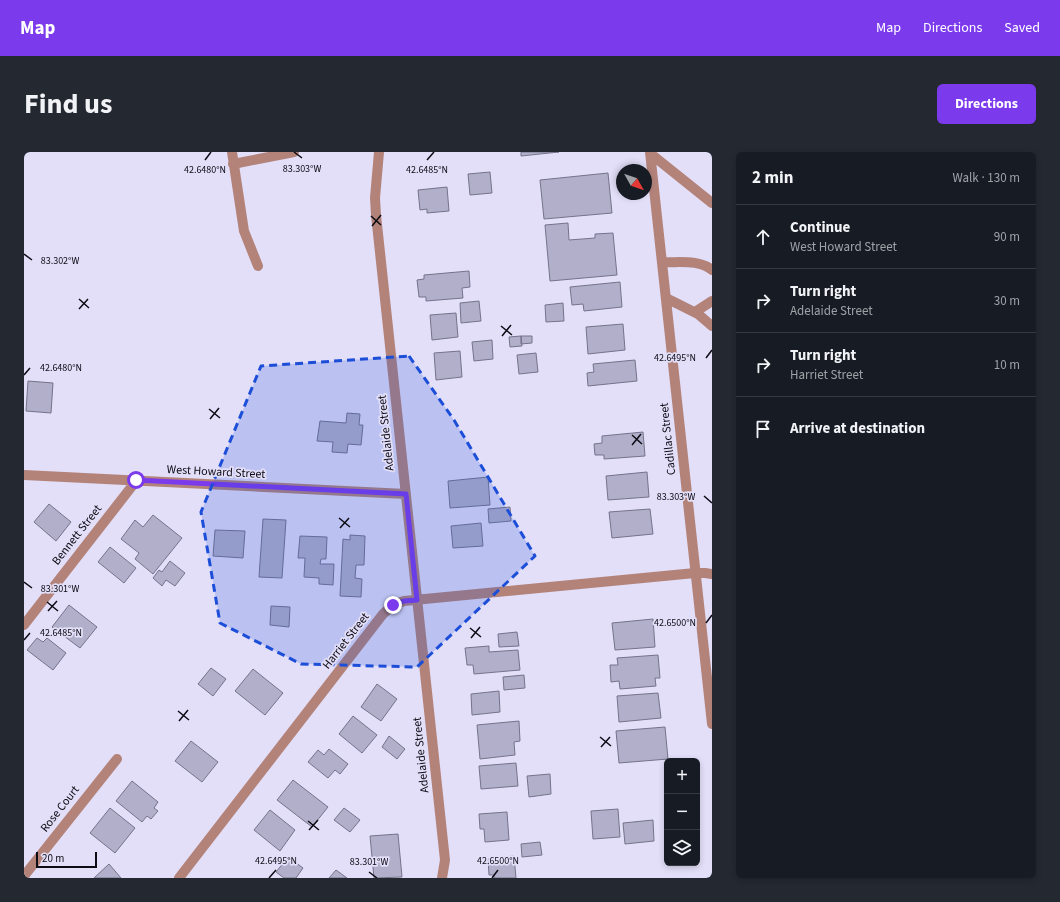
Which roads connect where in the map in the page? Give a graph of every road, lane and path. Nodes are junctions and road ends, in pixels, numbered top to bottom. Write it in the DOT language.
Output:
graph roads {
  1 [pos="232,152"];
  2 [pos="294,152"];
  3 [pos="379,152"];
  4 [pos="650,153"];
  5 [pos="233,164"];
  6 [pos="712,203"];
  7 [pos="662,262"];
  8 [pos="258,266"];
  9 [pos="712,270"];
  10 [pos="666,298"];
  11 [pos="712,300"];
  12 [pos="695,312"];
  13 [pos="712,326"];
  14 [pos="24,475"];
  15 [pos="136,480"];
  16 [pos="406,494"];
  17 [pos="696,573"];
  18 [pos="712,574"];
  19 [pos="417,600"];
  20 [pos="24,625"];
  21 [pos="712,724"];
  22 [pos="117,759"];
  23 [pos="24,876"];
  24 [pos="179,878"];
  25 [pos="442,878"];
  1 -- 5 [label="street"];
  2 -- 5 [label="street"];
  3 -- 16 [label="street, Adelaide Street"];
  4 -- 6 [label="street"];
  4 -- 7 [label="street, Cadillac Street"];
  5 -- 8 [label="street"];
  7 -- 9 [label="street"];
  7 -- 10 [label="street, Cadillac Street"];
  10 -- 12 [label="street"];
  10 -- 17 [label="street, Cadillac Street"];
  11 -- 12 [label="street"];
  12 -- 13 [label="street"];
  14 -- 15 [label="street, West Howard Street"];
  15 -- 16 [label="street, West Howard Street"];
  15 -- 20 [label="street, Bennett Street"];
  16 -- 19 [label="street, Adelaide Street"];
  17 -- 18 [label="street, Harriet Street"];
  17 -- 19 [label="street, Harriet Street"];
  17 -- 21 [label="street, Cadillac Street"];
  19 -- 24 [label="street, Harriet Street"];
  19 -- 25 [label="street, Adelaide Street"];
  22 -- 23 [label="street, Rose Court"];
}
